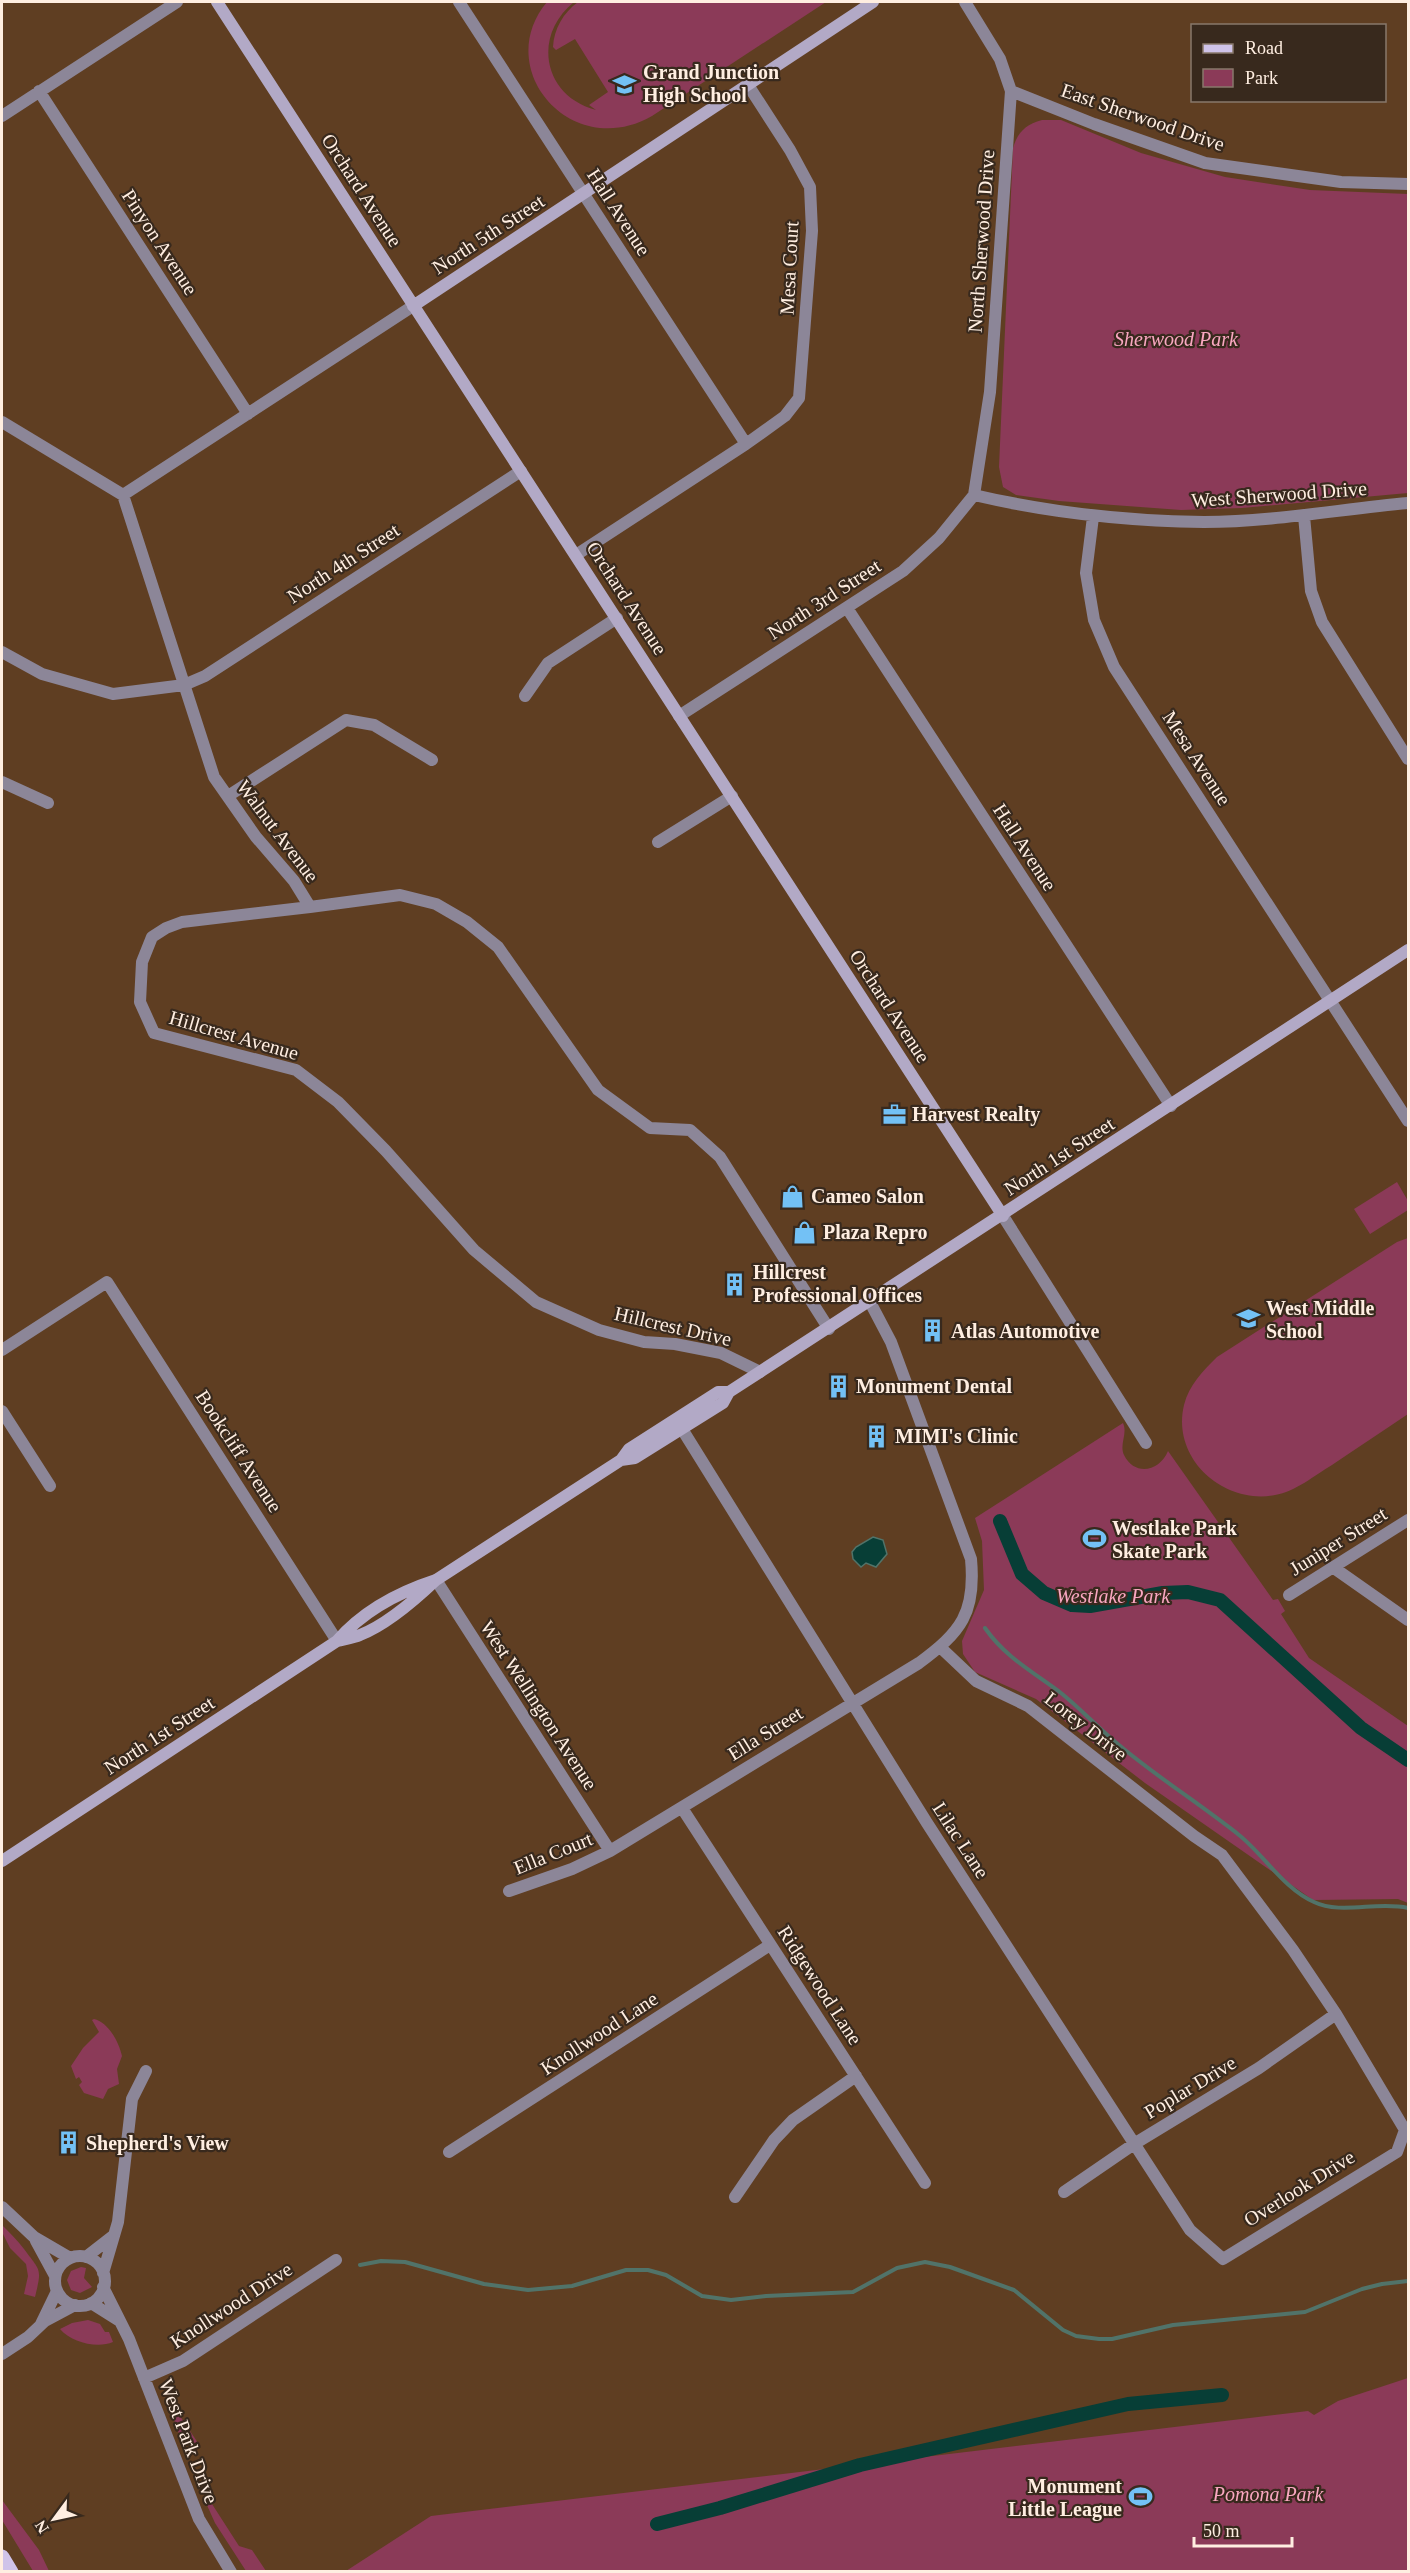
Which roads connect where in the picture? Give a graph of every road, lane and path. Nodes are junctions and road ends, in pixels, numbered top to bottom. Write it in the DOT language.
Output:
graph roads {
  1 [pos="177,2"];
  2 [pos="218,2"];
  3 [pos="459,2"];
  4 [pos="873,2"];
  5 [pos="965,2"];
  6 [pos="748,85"];
  7 [pos="39,91"];
  8 [pos="1011,91"];
  9 [pos="2,116"];
  10 [pos="1408,184"];
  11 [pos="584,194"];
  12 [pos="413,306"];
  13 [pos="248,414"];
  14 [pos="2,422"];
  15 [pos="746,444"];
  16 [pos="521,471"];
  17 [pos="123,495"];
  18 [pos="974,495"];
  19 [pos="1408,503"];
  20 [pos="1304,516"];
  21 [pos="1093,517"];
  22 [pos="576,555"];
  23 [pos="846,608"];
  24 [pos="617,618"];
  25 [pos="2,652"];
  26 [pos="184,685"];
  27 [pos="525,696"];
  28 [pos="679,716"];
  29 [pos="1408,759"];
  30 [pos="432,760"];
  31 [pos="2,782"];
  32 [pos="228,796"];
  33 [pos="732,796"];
  34 [pos="48,803"];
  35 [pos="658,842"];
  36 [pos="310,907"];
  37 [pos="1408,950"];
  38 [pos="1331,1001"];
  39 [pos="1171,1106"];
  40 [pos="1408,1121"];
  41 [pos="1003,1216"];
  42 [pos="515,1285"];
  43 [pos="870,1302"];
  44 [pos="829,1329"];
  45 [pos="2,1350"];
  46 [pos="760,1372"];
  47 [pos="729,1392"];
  48 [pos="2,1412"];
  49 [pos="682,1429"];
  50 [pos="1146,1443"];
  51 [pos="621,1460"];
  52 [pos="50,1486"];
  53 [pos="1408,1520"];
  54 [pos="1334,1568"];
  55 [pos="435,1580"];
  56 [pos="1288,1595"];
  57 [pos="1408,1620"];
  58 [pos="337,1641"];
  59 [pos="940,1647"];
  60 [pos="851,1703"];
  61 [pos="682,1808"];
  62 [pos="610,1851"];
  63 [pos="2,1861"];
  64 [pos="509,1891"];
  65 [pos="770,1945"];
  66 [pos="1336,2014"];
  67 [pos="146,2071"];
  68 [pos="856,2076"];
  69 [pos="1134,2144"];
  70 [pos="449,2152"];
  71 [pos="1397,2152"];
  72 [pos="925,2183"];
  73 [pos="1064,2192"];
  74 [pos="735,2197"];
  75 [pos="2,2207"];
  76 [pos="113,2236"];
  77 [pos="34,2237"];
  78 [pos="86,2257"];
  79 [pos="70,2258"];
  80 [pos="1223,2259"];
  81 [pos="336,2260"];
  82 [pos="103,2274"];
  83 [pos="55,2276"];
  84 [pos="103,2287"];
  85 [pos="57,2291"];
  86 [pos="92,2303"];
  87 [pos="75,2305"];
  88 [pos="118,2321"];
  89 [pos="41,2325"];
  90 [pos="2,2354"];
  91 [pos="144,2378"];
  92 [pos="2,2557"];
  93 [pos="11,2571"];
  94 [pos="231,2571"];
  1 -- 7 [label="street"];
  2 -- 12 [label="street, Orchard Avenue"];
  3 -- 11 [label="street, Hall Avenue"];
  4 -- 6 [label="street, North 5th Street"];
  5 -- 8 [label="street, North Sherwood Drive"];
  6 -- 11 [label="street, North 5th Street"];
  6 -- 15 [label="street, Mesa Court"];
  7 -- 9 [label="street"];
  7 -- 13 [label="street, Pinyon Avenue"];
  8 -- 10 [label="street, East Sherwood Drive"];
  8 -- 18 [label="street, North Sherwood Drive"];
  11 -- 12 [label="street, North 5th Street"];
  11 -- 15 [label="street, Hall Avenue"];
  12 -- 13 [label="street, North 5th Street"];
  12 -- 16 [label="street, Orchard Avenue"];
  13 -- 17 [label="street, North 5th Street"];
  14 -- 17 [label="street"];
  15 -- 22 [label="street"];
  16 -- 22 [label="street, Orchard Avenue"];
  16 -- 26 [label="street, North 4th Street"];
  17 -- 26 [label="street, Walnut Avenue"];
  18 -- 21 [label="street, West Sherwood Drive"];
  18 -- 23 [label="street, North 3rd Street"];
  19 -- 20 [label="street, West Sherwood Drive"];
  20 -- 21 [label="street, West Sherwood Drive"];
  20 -- 29 [label="street"];
  21 -- 38 [label="street, Mesa Avenue"];
  22 -- 24 [label="street, Orchard Avenue"];
  23 -- 28 [label="street, North 3rd Street"];
  23 -- 39 [label="street, Hall Avenue"];
  24 -- 27 [label="street"];
  24 -- 28 [label="street, Orchard Avenue"];
  25 -- 26 [label="street, North 4th Street"];
  26 -- 32 [label="street, Walnut Avenue"];
  28 -- 33 [label="street, Orchard Avenue"];
  30 -- 32 [label="street"];
  31 -- 34 [label="street"];
  32 -- 36 [label="street, Walnut Avenue"];
  33 -- 35 [label="street"];
  33 -- 41 [label="street, Orchard Avenue"];
  36 -- 42 [label="street, Hillcrest Avenue"];
  36 -- 44 [label="street, Walnut Avenue"];
  37 -- 38 [label="street, North 1st Street"];
  38 -- 39 [label="street, North 1st Street"];
  38 -- 40 [label="street, Mesa Avenue"];
  39 -- 41 [label="street, North 1st Street"];
  41 -- 43 [label="street, North 1st Street"];
  41 -- 50 [label="street"];
  42 -- 46 [label="street, Hillcrest Drive"];
  43 -- 44 [label="street, North 1st Street"];
  43 -- 59 [label="street"];
  44 -- 46 [label="street, North 1st Street"];
  45 -- 58 [label="street, Bookcliff Avenue"];
  46 -- 47 [label="street, North 1st Street"];
  47 -- 49 [label="street, North 1st Street"];
  47 -- 51 [label="street, North 1st Street"];
  48 -- 52 [label="street"];
  49 -- 51 [label="street, North 1st Street"];
  49 -- 60 [label="street, Lilac Lane"];
  51 -- 55 [label="street, North 1st Street"];
  53 -- 54 [label="street, Juniper Street"];
  54 -- 56 [label="street, Juniper Street"];
  54 -- 57 [label="street"];
  55 -- 58 [label="street, North 1st Street"];
  55 -- 62 [label="street, West Wellington Avenue"];
  58 -- 63 [label="street, North 1st Street"];
  59 -- 60 [label="street, Ella Street"];
  59 -- 66 [label="street, Lorey Drive"];
  60 -- 61 [label="street, Ella Street"];
  60 -- 69 [label="street, Lilac Lane"];
  61 -- 62 [label="street, Ella Street"];
  61 -- 65 [label="street, Ridgewood Lane"];
  62 -- 64 [label="street, Ella Court"];
  65 -- 68 [label="street, Ridgewood Lane"];
  65 -- 70 [label="street, Knollwood Lane"];
  66 -- 69 [label="street, Poplar Drive"];
  66 -- 71 [label="street, Lorey Drive"];
  67 -- 76 [label="street"];
  68 -- 72 [label="street, Ridgewood Lane"];
  68 -- 74 [label="street"];
  69 -- 73 [label="street, Poplar Drive"];
  69 -- 80 [label="street, Lilac Lane"];
  71 -- 80 [label="street, Overlook Drive"];
  75 -- 77 [label="street"];
  76 -- 78 [label="street"];
  76 -- 82 [label="street"];
  77 -- 79 [label="street"];
  77 -- 83 [label="street"];
  78 -- 79 [label="street"];
  78 -- 82 [label="street"];
  79 -- 83 [label="street"];
  81 -- 91 [label="street, Knollwood Drive"];
  82 -- 84 [label="street"];
  83 -- 85 [label="street"];
  84 -- 86 [label="street"];
  84 -- 88 [label="street, West Park Drive"];
  85 -- 87 [label="street"];
  85 -- 89 [label="street"];
  86 -- 87 [label="street"];
  86 -- 88 [label="street, West Park Drive"];
  87 -- 89 [label="street"];
  88 -- 91 [label="street, West Park Drive"];
  89 -- 90 [label="street"];
  91 -- 94 [label="street, West Park Drive"];
  92 -- 93 [label="main road"];
}
